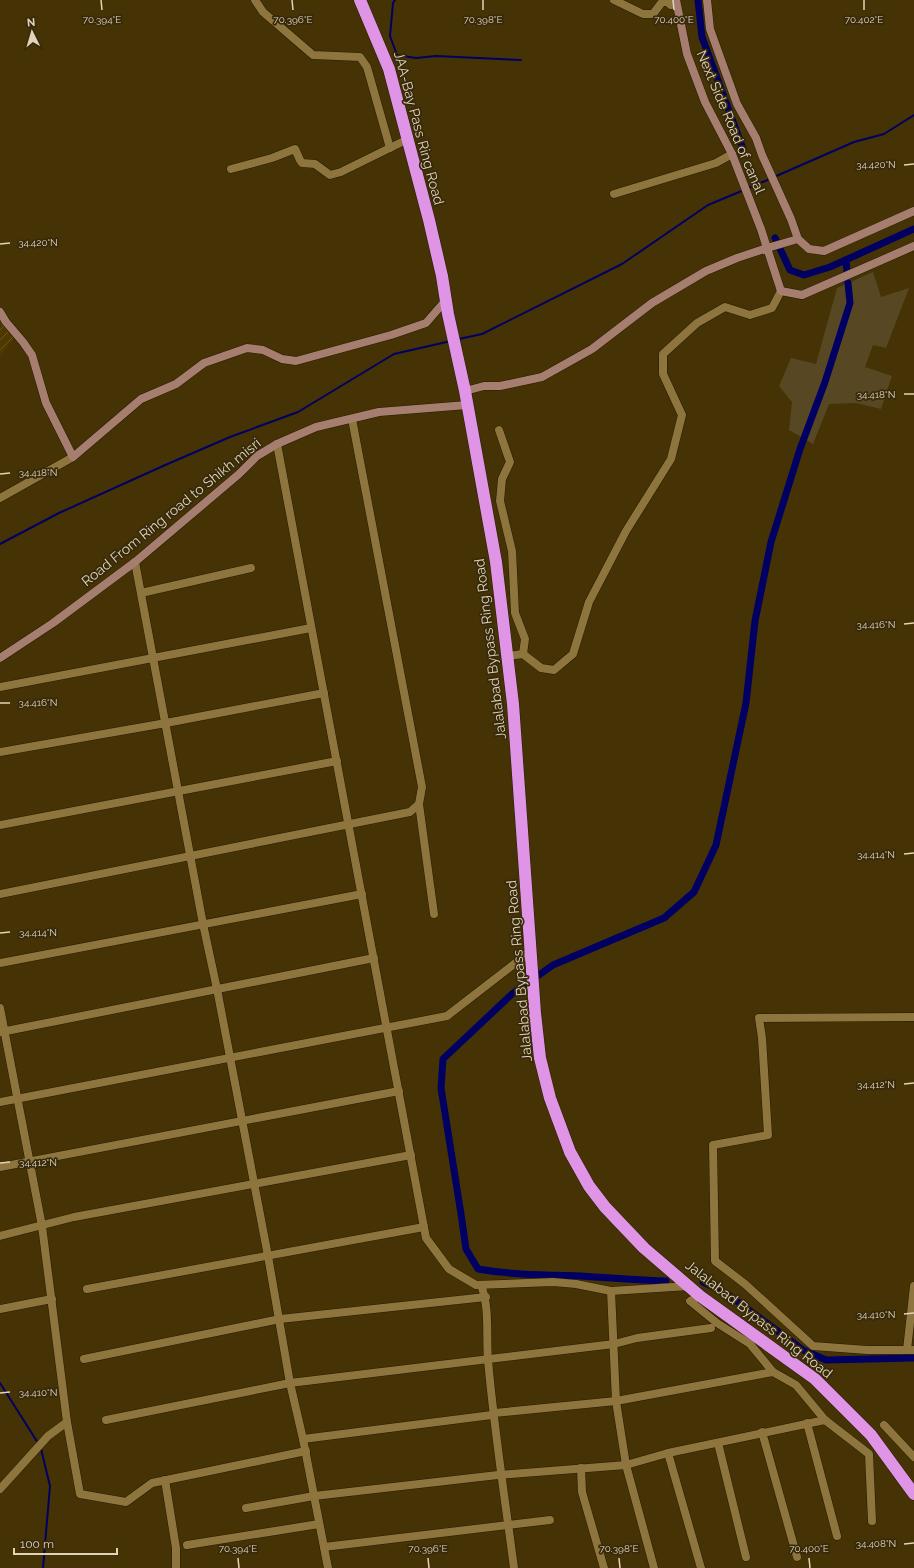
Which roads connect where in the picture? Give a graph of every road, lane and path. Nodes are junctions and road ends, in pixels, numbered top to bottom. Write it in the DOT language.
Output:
graph roads {
  1 [pos="255,0"];
  2 [pos="360,0"];
  3 [pos="614,0"];
  4 [pos="707,0"];
  5 [pos="676,1"];
  6 [pos="408,139"];
  7 [pos="390,148"];
  8 [pos="732,154"];
  9 [pos="231,169"];
  10 [pos="614,194"];
  11 [pos="914,211"];
  12 [pos="794,240"];
  13 [pos="914,246"];
  14 [pos="769,247"];
  15 [pos="781,291"];
  16 [pos="446,300"];
  17 [pos="0,312"];
  18 [pos="465,392"];
  19 [pos="467,405"];
  20 [pos="352,418"];
  21 [pos="499,430"];
  22 [pos="277,444"];
  23 [pos="74,458"];
  24 [pos="0,498"];
  25 [pos="135,562"];
  26 [pos="251,568"];
  27 [pos="141,593"];
  28 [pos="312,628"];
  29 [pos="522,654"];
  30 [pos="508,656"];
  31 [pos="0,658"];
  32 [pos="153,658"];
  33 [pos="0,687"];
  34 [pos="324,693"];
  35 [pos="166,724"];
  36 [pos="0,752"];
  37 [pos="337,762"];
  38 [pos="179,791"];
  39 [pos="419,804"];
  40 [pos="348,824"];
  41 [pos="0,825"];
  42 [pos="191,856"];
  43 [pos="0,894"];
  44 [pos="362,894"];
  45 [pos="434,914"];
  46 [pos="203,924"];
  47 [pos="531,951"];
  48 [pos="374,958"];
  49 [pos="0,963"];
  50 [pos="217,989"];
  51 [pos="0,1008"];
  52 [pos="914,1017"];
  53 [pos="387,1027"];
  54 [pos="2,1032"];
  55 [pos="230,1057"];
  56 [pos="399,1091"];
  57 [pos="18,1098"];
  58 [pos="0,1102"];
  59 [pos="242,1121"];
  60 [pos="411,1156"];
  61 [pos="30,1162"];
  62 [pos="0,1167"];
  63 [pos="254,1184"];
  64 [pos="42,1226"];
  65 [pos="424,1227"];
  66 [pos="0,1236"];
  67 [pos="268,1256"];
  68 [pos="481,1285"];
  69 [pos="690,1286"];
  70 [pos="914,1286"];
  71 [pos="87,1289"];
  72 [pos="611,1291"];
  73 [pos="700,1296"];
  74 [pos="486,1297"];
  75 [pos="52,1299"];
  76 [pos="0,1309"];
  77 [pos="280,1319"];
  78 [pos="710,1328"];
  79 [pos="614,1344"];
  80 [pos="910,1350"];
  81 [pos="84,1359"];
  82 [pos="488,1359"];
  83 [pos="773,1372"];
  84 [pos="290,1383"];
  85 [pos="616,1401"];
  86 [pos="494,1413"];
  87 [pos="106,1420"];
  88 [pos="825,1420"];
  89 [pos="67,1422"];
  90 [pos="807,1423"];
  91 [pos="884,1425"];
  92 [pos="762,1432"];
  93 [pos="303,1439"];
  94 [pos="718,1443"];
  95 [pos="306,1451"];
  96 [pos="668,1453"];
  97 [pos="914,1457"];
  98 [pos="626,1465"];
  99 [pos="581,1468"];
  100 [pos="501,1474"];
  101 [pos="165,1480"];
  102 [pos="0,1489"];
  103 [pos="914,1494"];
  104 [pos="314,1496"];
  105 [pos="246,1508"];
  106 [pos="550,1520"];
  107 [pos="872,1521"];
  108 [pos="319,1524"];
  109 [pos="508,1525"];
  110 [pos="838,1536"];
  111 [pos="187,1545"];
  112 [pos="324,1547"];
  113 [pos="746,1557"];
  114 [pos="797,1557"];
  115 [pos="176,1568"];
  116 [pos="328,1568"];
  117 [pos="514,1568"];
  118 [pos="604,1568"];
  119 [pos="654,1568"];
  120 [pos="701,1568"];
  1 -- 7 [label="street"];
  2 -- 6 [label="highway, JAA-Bay Pass Ring Road"];
  3 -- 5 [label="street"];
  4 -- 12 [label="street"];
  5 -- 8 [label="street, Next Side Road of canal"];
  6 -- 7 [label="street"];
  6 -- 16 [label="highway, JAA-Bay Pass Ring Road"];
  7 -- 9 [label="street"];
  8 -- 10 [label="street"];
  8 -- 14 [label="street, Next Side Road of canal"];
  11 -- 12 [label="street"];
  12 -- 14 [label="street"];
  13 -- 15 [label="street"];
  14 -- 15 [label="street, Next Side Road of canal"];
  14 -- 18 [label="street"];
  15 -- 29 [label="street"];
  16 -- 18 [label="highway, Jalalabad Bypass Ring Road"];
  16 -- 23 [label="street"];
  17 -- 23 [label="street"];
  18 -- 19 [label="highway, Jalalabad Bypass Ring Road"];
  19 -- 20 [label="street, Road From Ring road to Shikh misri"];
  19 -- 30 [label="highway, Jalalabad Bypass Ring Road"];
  20 -- 22 [label="street, Road From Ring road to Shikh misri"];
  20 -- 39 [label="street"];
  21 -- 29 [label="street"];
  22 -- 25 [label="street, Road From Ring road to Shikh misri"];
  22 -- 28 [label="street"];
  23 -- 24 [label="street"];
  25 -- 27 [label="street"];
  25 -- 31 [label="street, Road From Ring road to Shikh misri"];
  26 -- 27 [label="street"];
  27 -- 32 [label="street"];
  28 -- 32 [label="street"];
  28 -- 34 [label="street"];
  29 -- 30 [label="street"];
  30 -- 47 [label="highway, Jalalabad Bypass Ring Road"];
  32 -- 33 [label="street"];
  32 -- 35 [label="street"];
  34 -- 35 [label="street"];
  34 -- 37 [label="street"];
  35 -- 36 [label="street"];
  35 -- 38 [label="street"];
  37 -- 38 [label="street"];
  37 -- 40 [label="street"];
  38 -- 41 [label="street"];
  38 -- 42 [label="street"];
  39 -- 40 [label="street"];
  39 -- 45 [label="street"];
  40 -- 42 [label="street"];
  40 -- 44 [label="street"];
  42 -- 43 [label="street"];
  42 -- 46 [label="street"];
  44 -- 46 [label="street"];
  44 -- 48 [label="street"];
  46 -- 49 [label="street"];
  46 -- 50 [label="street"];
  47 -- 53 [label="street"];
  47 -- 69 [label="highway, Jalalabad Bypass Ring Road"];
  48 -- 50 [label="street"];
  48 -- 53 [label="street"];
  50 -- 54 [label="street"];
  50 -- 55 [label="street"];
  51 -- 54 [label="street"];
  52 -- 80 [label="street"];
  53 -- 55 [label="street"];
  53 -- 56 [label="street"];
  54 -- 57 [label="street"];
  55 -- 57 [label="street"];
  55 -- 59 [label="street"];
  56 -- 59 [label="street"];
  56 -- 60 [label="street"];
  57 -- 58 [label="street"];
  57 -- 61 [label="street"];
  59 -- 61 [label="street"];
  59 -- 63 [label="street"];
  60 -- 63 [label="street"];
  60 -- 65 [label="street"];
  61 -- 62 [label="street"];
  61 -- 64 [label="street"];
  63 -- 64 [label="street"];
  63 -- 67 [label="street"];
  64 -- 66 [label="street"];
  64 -- 75 [label="street"];
  65 -- 67 [label="street"];
  65 -- 68 [label="street"];
  67 -- 71 [label="street"];
  67 -- 77 [label="street"];
  68 -- 72 [label="street"];
  68 -- 74 [label="street"];
  69 -- 72 [label="street"];
  69 -- 73 [label="highway, Jalalabad Bypass Ring Road"];
  70 -- 80 [label="street"];
  72 -- 79 [label="street"];
  73 -- 83 [label="street"];
  73 -- 103 [label="highway, Jalalabad Bypass Ring Road"];
  74 -- 77 [label="street"];
  74 -- 82 [label="street"];
  75 -- 76 [label="street"];
  75 -- 89 [label="street"];
  77 -- 81 [label="street"];
  77 -- 84 [label="street"];
  78 -- 79 [label="street"];
  79 -- 82 [label="street"];
  79 -- 85 [label="street"];
  82 -- 84 [label="street"];
  82 -- 86 [label="street"];
  83 -- 85 [label="street"];
  83 -- 88 [label="street"];
  84 -- 87 [label="street"];
  84 -- 93 [label="street"];
  85 -- 86 [label="street"];
  85 -- 98 [label="street"];
  86 -- 93 [label="street"];
  86 -- 100 [label="street"];
  88 -- 90 [label="street"];
  88 -- 107 [label="street"];
  89 -- 101 [label="street"];
  89 -- 102 [label="street"];
  90 -- 92 [label="street"];
  90 -- 110 [label="street"];
  91 -- 97 [label="street"];
  92 -- 94 [label="street"];
  92 -- 114 [label="street"];
  93 -- 95 [label="street"];
  94 -- 96 [label="street"];
  94 -- 113 [label="street"];
  95 -- 101 [label="street"];
  95 -- 104 [label="street"];
  96 -- 98 [label="street"];
  96 -- 120 [label="street"];
  98 -- 99 [label="street"];
  98 -- 119 [label="street"];
  99 -- 100 [label="street"];
  99 -- 118 [label="street"];
  100 -- 104 [label="street"];
  100 -- 109 [label="street"];
  101 -- 115 [label="street"];
  104 -- 105 [label="street"];
  104 -- 108 [label="street"];
  106 -- 109 [label="street"];
  108 -- 111 [label="street"];
  108 -- 112 [label="street"];
  109 -- 112 [label="street"];
  109 -- 117 [label="street"];
  112 -- 116 [label="street"];
}
